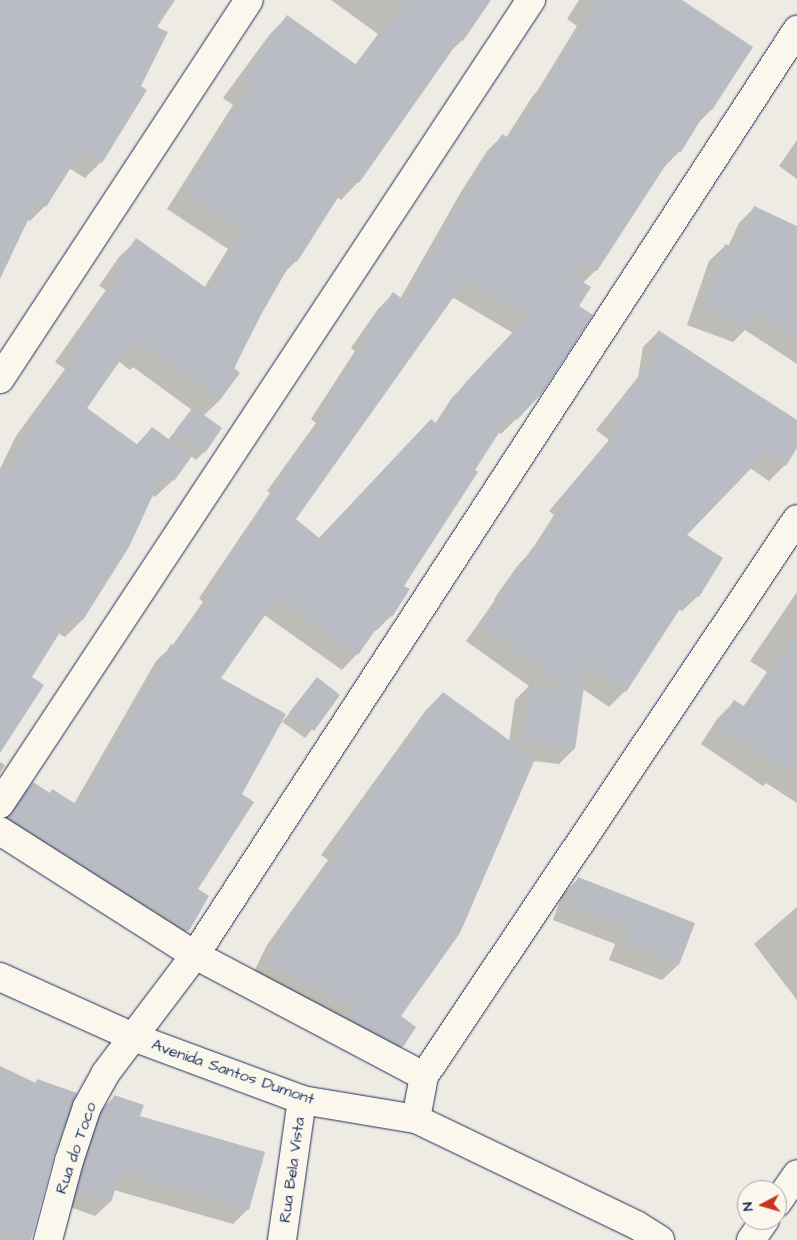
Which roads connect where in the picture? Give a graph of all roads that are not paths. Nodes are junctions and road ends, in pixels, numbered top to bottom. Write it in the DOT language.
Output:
graph roads {
  1 [pos="249,0"];
  2 [pos="531,0"];
  3 [pos="797,30"];
  4 [pos="0,379"];
  5 [pos="797,519"];
  6 [pos="0,804"];
  7 [pos="0,831"];
  8 [pos="195,955"];
  9 [pos="0,977"];
  10 [pos="133,1037"];
  11 [pos="424,1076"];
  12 [pos="302,1100"];
  13 [pos="416,1119"];
  14 [pos="797,1174"];
  15 [pos="787,1188"];
  16 [pos="644,1235"];
  17 [pos="48,1240"];
  18 [pos="282,1240"];
  1 -- 4 [label="street"];
  2 -- 6 [label="street"];
  3 -- 8 [label="street, Rua do Toco"];
  5 -- 11 [label="street"];
  7 -- 8 [label="street"];
  8 -- 10 [label="street, Rua do Toco"];
  8 -- 11 [label="street"];
  9 -- 10 [label="street, Avenida Santos Dumont"];
  10 -- 12 [label="street, Avenida Santos Dumont"];
  10 -- 17 [label="street, Rua do Toco"];
  11 -- 13 [label="street"];
  12 -- 13 [label="street, Avenida Santos Dumont"];
  12 -- 18 [label="street, Rua Bela Vista"];
  13 -- 16 [label="street, Avenida Santos Dumont"];
  14 -- 15 [label="street"];
}
